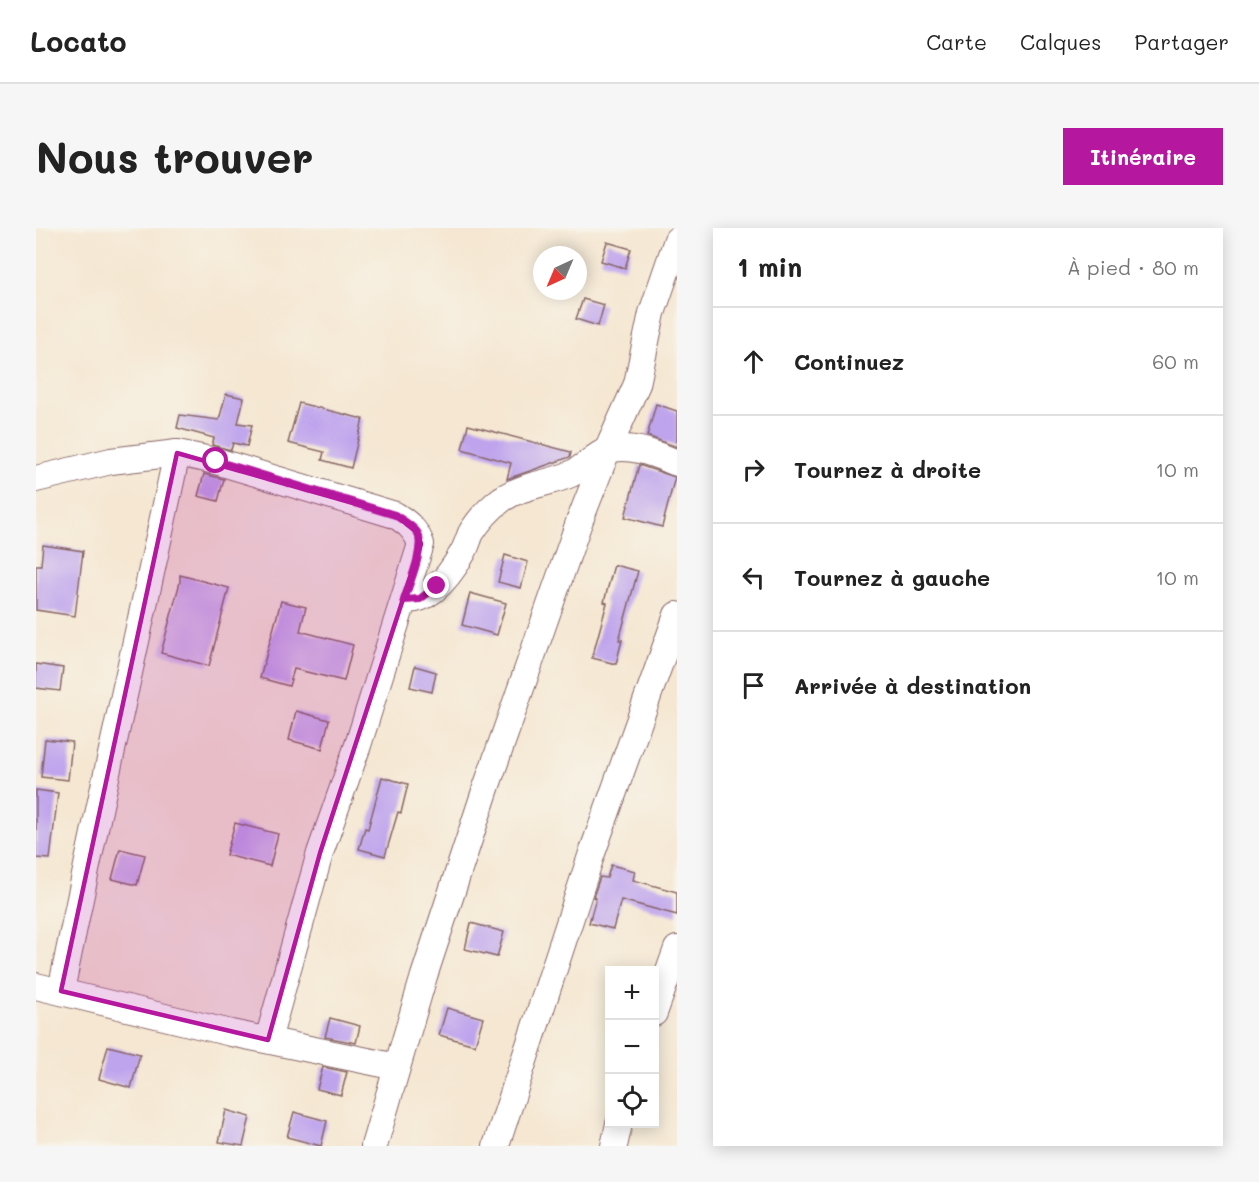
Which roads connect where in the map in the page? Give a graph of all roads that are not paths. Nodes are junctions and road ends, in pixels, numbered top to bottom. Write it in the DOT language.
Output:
graph roads {
  1 [pos="677,240"];
  2 [pos="668,298"];
  3 [pos="607,451"];
  4 [pos="177,453"];
  5 [pos="677,463"];
  6 [pos="36,479"];
  7 [pos="404,600"];
  8 [pos="677,615"];
  9 [pos="677,949"];
  10 [pos="36,986"];
  11 [pos="61,991"];
  12 [pos="659,999"];
  13 [pos="268,1040"];
  14 [pos="397,1067"];
  15 [pos="618,1128"];
  16 [pos="374,1146"];
  17 [pos="496,1146"];
  18 [pos="614,1146"];
  1 -- 2 [label="street"];
  2 -- 3 [label="street"];
  3 -- 5 [label="street"];
  3 -- 7 [label="street"];
  3 -- 14 [label="street"];
  4 -- 6 [label="street"];
  4 -- 7 [label="street"];
  4 -- 11 [label="street"];
  7 -- 13 [label="street"];
  8 -- 17 [label="street"];
  9 -- 12 [label="street"];
  10 -- 11 [label="street"];
  11 -- 13 [label="street"];
  13 -- 14 [label="street"];
  14 -- 16 [label="street"];
  15 -- 18 [label="street"];
}
